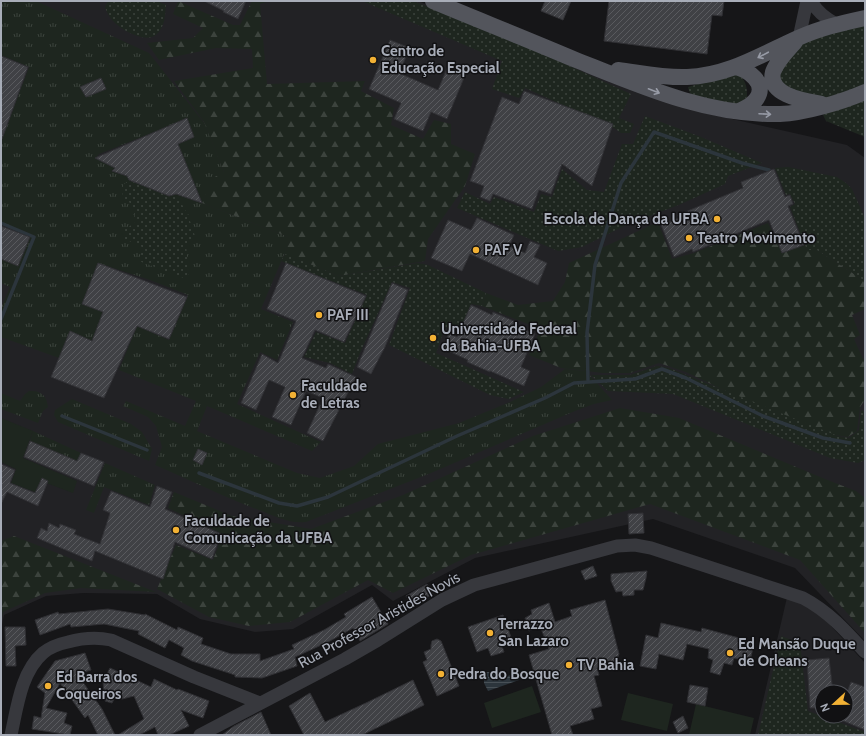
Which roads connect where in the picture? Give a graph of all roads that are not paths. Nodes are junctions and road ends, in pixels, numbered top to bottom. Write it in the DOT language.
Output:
graph roads {
  1 [pos="433,1"];
  2 [pos="807,1"];
  3 [pos="811,1"];
  4 [pos="865,18"];
  5 [pos="841,23"];
  6 [pos="865,24"];
  7 [pos="799,38"];
  8 [pos="592,66"];
  9 [pos="736,67"];
  10 [pos="688,77"];
  11 [pos="865,92"];
  12 [pos="686,101"];
  13 [pos="826,105"];
  14 [pos="739,111"];
  15 [pos="865,652"];
  16 [pos="260,703"];
  17 [pos="217,730"];
  18 [pos="11,735"];
  19 [pos="200,735"];
  1 -- 8 [label="main road"];
  2 -- 7 [label="street"];
  3 -- 5 [label="street"];
  4 -- 5 [label="main road"];
  5 -- 6 [label="main road"];
  5 -- 7 [label="main road"];
  7 -- 9 [label="main road, one-way"];
  7 -- 13 [label="main road"];
  8 -- 10 [label="main road"];
  8 -- 12 [label="main road, one-way"];
  9 -- 10 [label="main road"];
  9 -- 14 [label="main road"];
  10 -- 12 [label="main road"];
  11 -- 13 [label="main road"];
  12 -- 14 [label="main road"];
  14 -- 13 [label="main road, one-way"];
  15 -- 16 [label="street, Rua Professor Aristides Novis"];
  16 -- 17 [label="street, Rua Professor Aristides Novis"];
  16 -- 18 [label="street"];
  17 -- 19 [label="street, Rua Professor Aristides Novis"];
}
